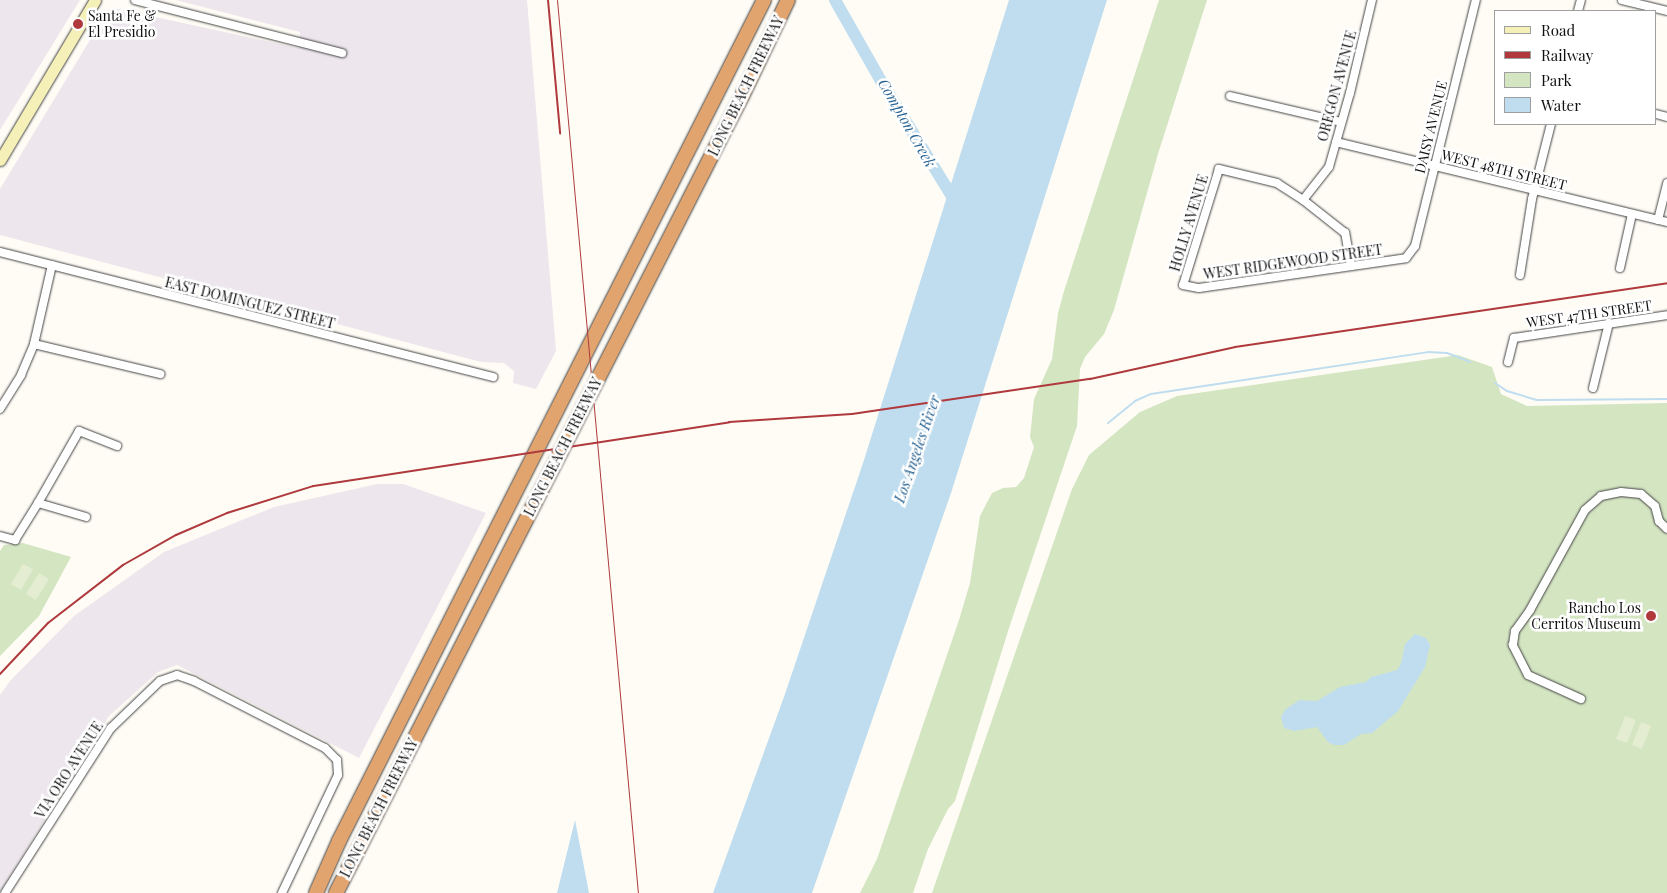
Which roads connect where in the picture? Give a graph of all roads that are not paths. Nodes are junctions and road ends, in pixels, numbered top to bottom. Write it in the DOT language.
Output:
graph roads {
  1 [pos="95,0"];
  2 [pos="134,0"];
  3 [pos="764,0"];
  4 [pos="1372,0"];
  5 [pos="1476,0"];
  6 [pos="1622,0"];
  7 [pos="786,4"];
  8 [pos="1667,11"];
  9 [pos="342,53"];
  10 [pos="1230,96"];
  11 [pos="1341,122"];
  12 [pos="1551,125"];
  13 [pos="1336,142"];
  14 [pos="0,160"];
  15 [pos="1435,166"];
  16 [pos="1667,183"];
  17 [pos="1534,190"];
  18 [pos="1303,200"];
  19 [pos="1632,214"];
  20 [pos="1658,220"];
  21 [pos="1667,222"];
  22 [pos="0,252"];
  23 [pos="1406,258"];
  24 [pos="52,266"];
  25 [pos="1351,266"];
  26 [pos="1620,268"];
  27 [pos="1520,275"];
  28 [pos="1183,285"];
  29 [pos="1667,316"];
  30 [pos="1609,323"];
  31 [pos="34,344"];
  32 [pos="1508,362"];
  33 [pos="160,374"];
  34 [pos="493,378"];
  35 [pos="1593,388"];
  36 [pos="0,409"];
  37 [pos="117,446"];
  38 [pos="38,503"];
  39 [pos="86,516"];
  40 [pos="1667,529"];
  41 [pos="0,536"];
  42 [pos="1581,699"];
  43 [pos="5,893"];
  44 [pos="282,893"];
  45 [pos="316,893"];
  46 [pos="336,893"];
  1 -- 14 [label="main road"];
  2 -- 9 [label="street"];
  3 -- 45 [label="highway, LONG BEACH FREEWAY"];
  4 -- 11 [label="street, OREGON AVENUE"];
  5 -- 15 [label="street, DAISY AVENUE"];
  6 -- 8 [label="street"];
  7 -- 46 [label="highway, LONG BEACH FREEWAY"];
  10 -- 11 [label="street"];
  11 -- 13 [label="street, OREGON AVENUE"];
  12 -- 17 [label="street"];
  13 -- 15 [label="street, WEST 48TH STREET"];
  13 -- 18 [label="street, OREGON AVENUE"];
  15 -- 17 [label="street, WEST 48TH STREET"];
  15 -- 23 [label="street, DAISY AVENUE"];
  16 -- 20 [label="street"];
  17 -- 19 [label="street, WEST 48TH STREET"];
  17 -- 27 [label="street"];
  18 -- 25 [label="street"];
  18 -- 28 [label="street, HOLLY AVENUE"];
  19 -- 20 [label="street, WEST 48TH STREET"];
  19 -- 26 [label="street"];
  20 -- 21 [label="street, WEST 48TH STREET"];
  22 -- 24 [label="street, EAST DOMINGUEZ STREET"];
  23 -- 25 [label="street, WEST RIDGEWOOD STREET"];
  24 -- 31 [label="street"];
  24 -- 34 [label="street, EAST DOMINGUEZ STREET"];
  25 -- 28 [label="street, WEST RIDGEWOOD STREET"];
  29 -- 30 [label="street, WEST 47TH STREET"];
  30 -- 32 [label="street, WEST 47TH STREET"];
  30 -- 35 [label="street"];
  31 -- 33 [label="street"];
  31 -- 36 [label="street"];
  37 -- 38 [label="street"];
  38 -- 39 [label="street"];
  38 -- 41 [label="street"];
  40 -- 42 [label="street"];
  43 -- 44 [label="street, VIA ORO AVENUE"];
}
